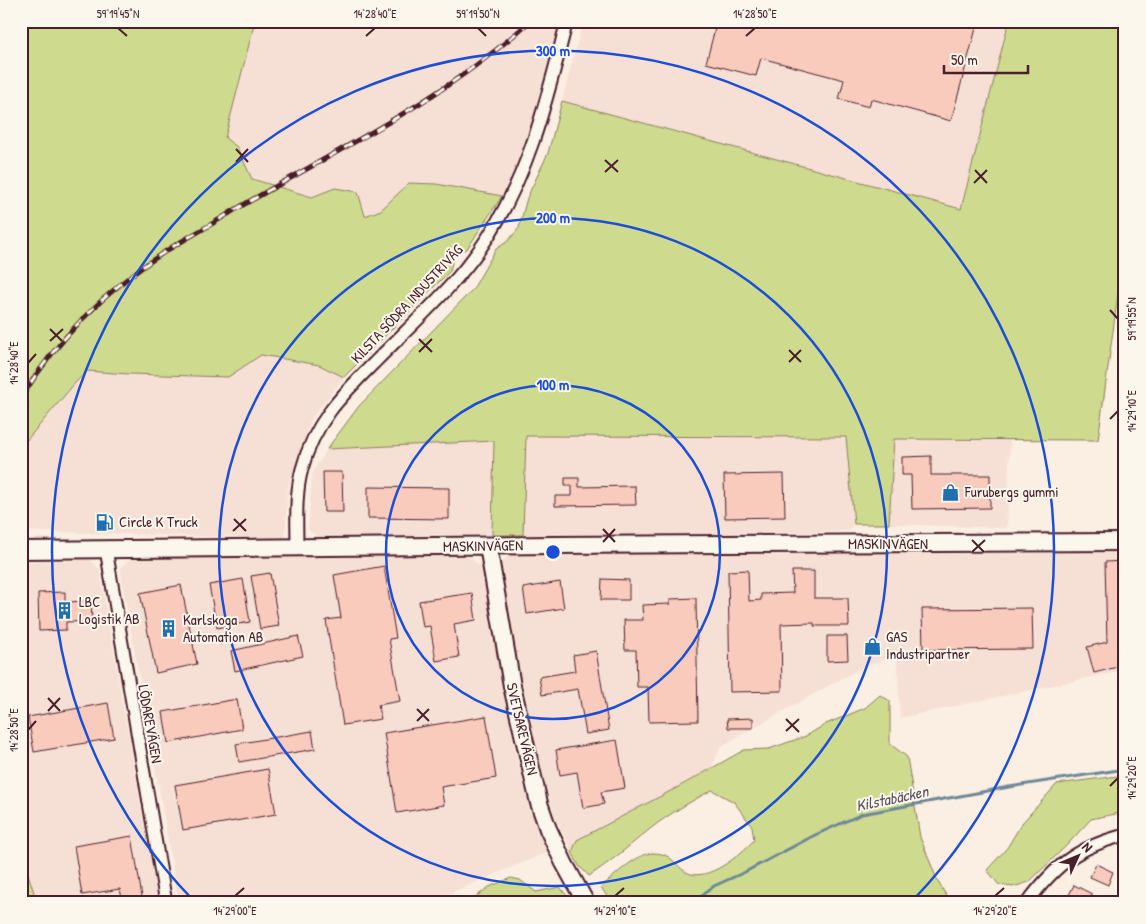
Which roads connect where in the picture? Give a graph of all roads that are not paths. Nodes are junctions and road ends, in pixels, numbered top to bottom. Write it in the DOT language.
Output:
graph roads {
  1 [pos="567,21"];
  2 [pos="1125,542"];
  3 [pos="488,546"];
  4 [pos="297,548"];
  5 [pos="106,549"];
  6 [pos="21,550"];
  7 [pos="1125,835"];
  8 [pos="166,903"];
  9 [pos="586,903"];
  10 [pos="1027,903"];
  1 -- 4 [label="street, KILSTA SÖDRA INDUSTRIVÄG"];
  2 -- 3 [label="street, MASKINVÄGEN"];
  3 -- 4 [label="street, MASKINVÄGEN"];
  3 -- 9 [label="street, SVETSAREVÄGEN"];
  4 -- 5 [label="street, MASKINVÄGEN"];
  5 -- 6 [label="street, MASKINVÄGEN"];
  5 -- 8 [label="street, LÖDAREVÄGEN"];
  7 -- 10 [label="street"];
}
